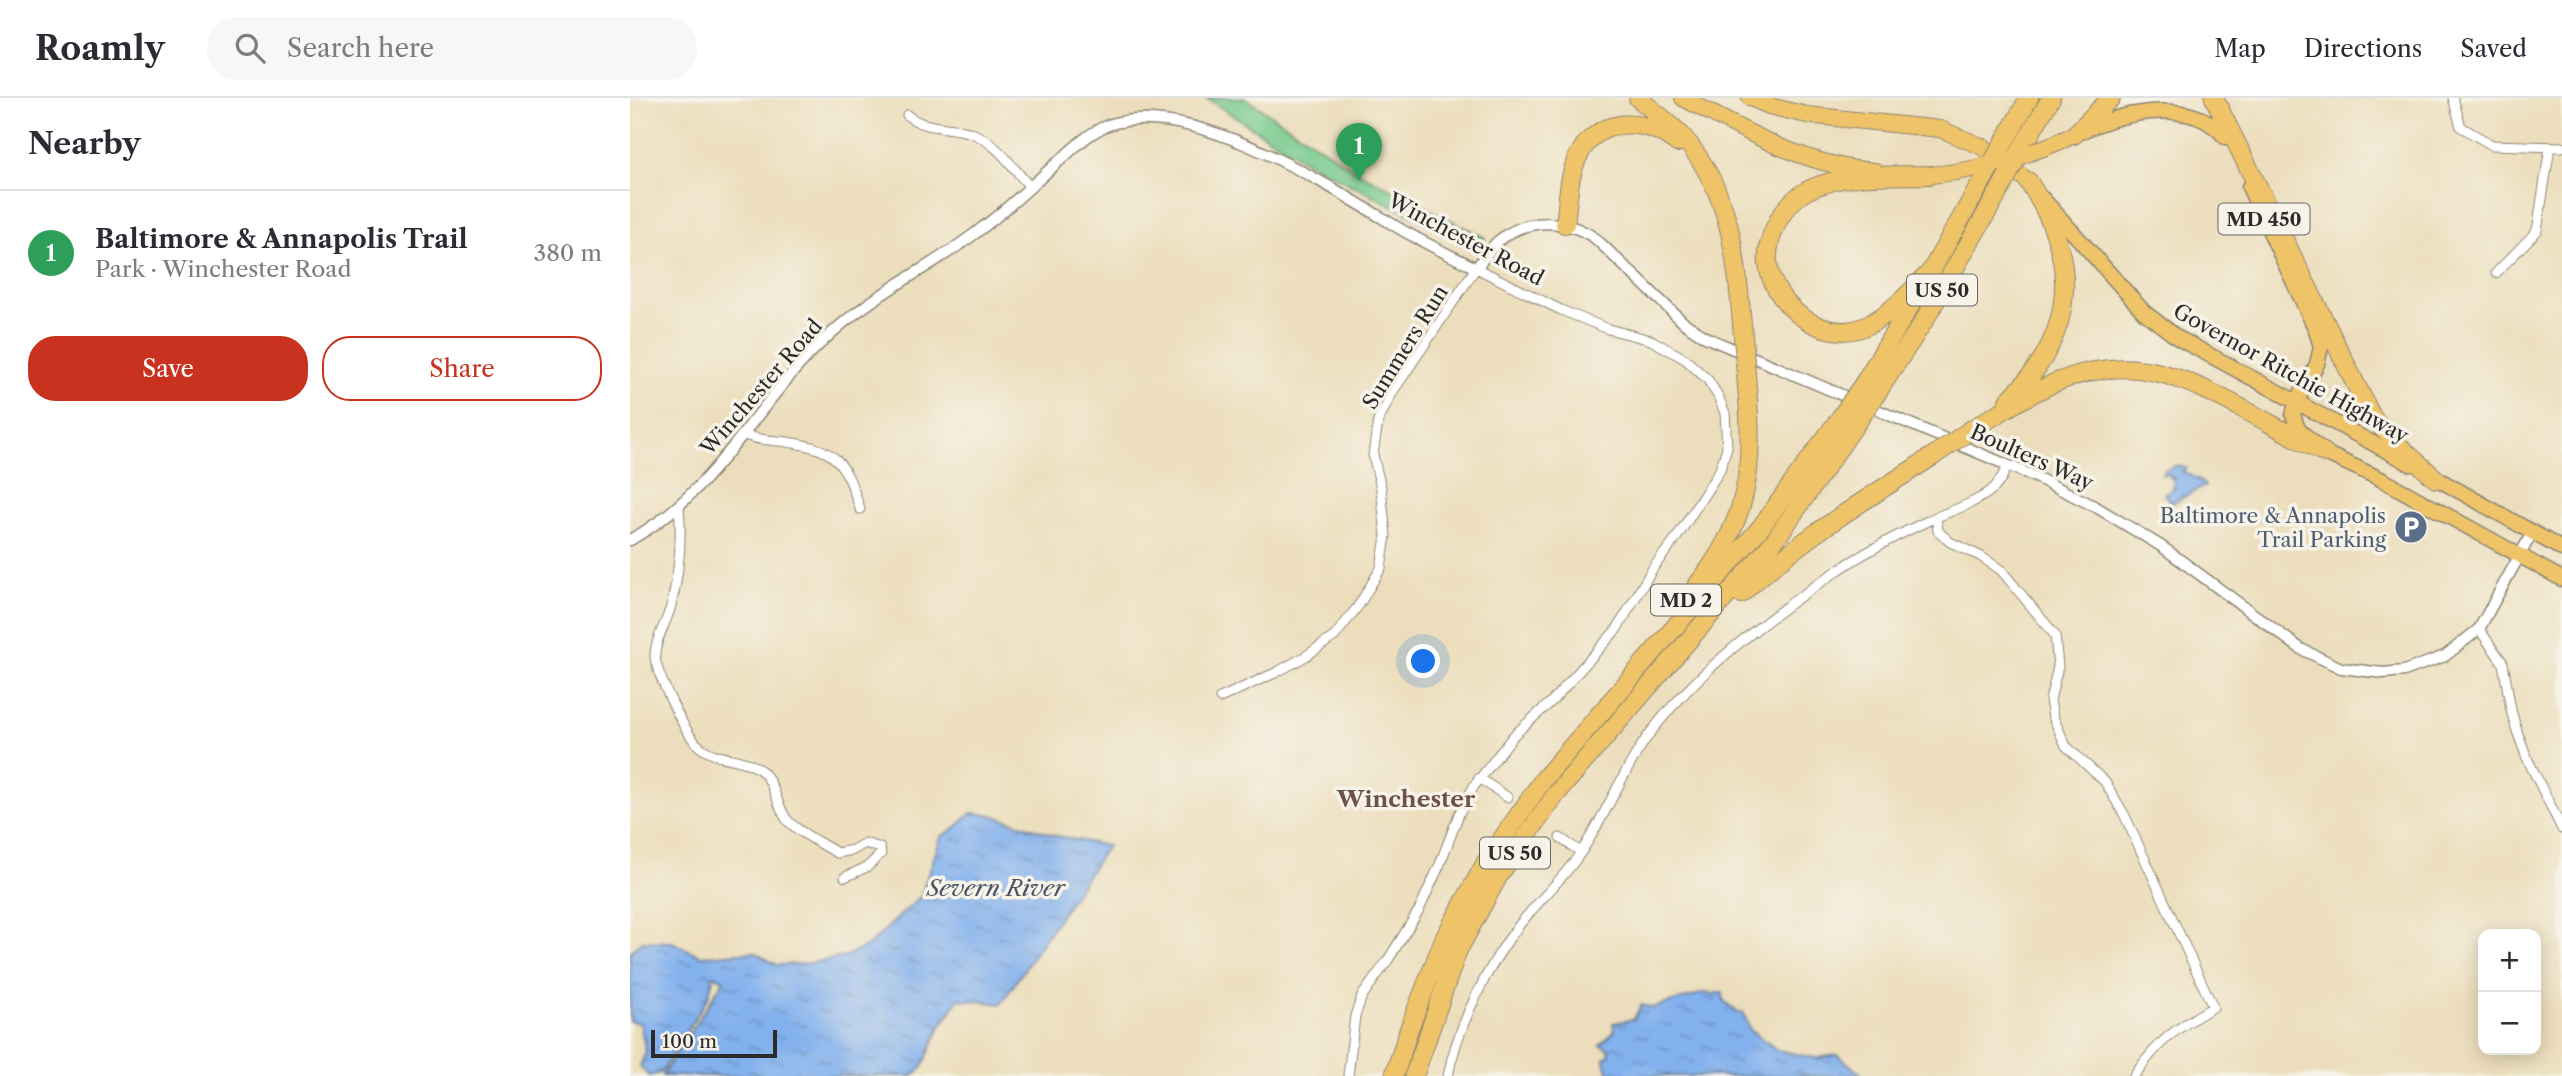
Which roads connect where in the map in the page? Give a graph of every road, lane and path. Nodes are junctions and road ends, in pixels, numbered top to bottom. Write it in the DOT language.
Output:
graph roads {
  1 [pos="1638,98"];
  2 [pos="1683,98"];
  3 [pos="1750,98"];
  4 [pos="2029,98"];
  5 [pos="2051,98"];
  6 [pos="2111,98"];
  7 [pos="2214,98"];
  8 [pos="2453,98"];
  9 [pos="907,115"];
  10 [pos="2074,135"];
  11 [pos="2550,147"];
  12 [pos="2562,148"];
  13 [pos="1930,175"];
  14 [pos="2028,181"];
  15 [pos="1714,186"];
  16 [pos="1030,187"];
  17 [pos="1566,223"];
  18 [pos="1476,268"];
  19 [pos="1931,271"];
  20 [pos="2496,273"];
  21 [pos="1871,386"];
  22 [pos="2297,401"];
  23 [pos="1847,422"];
  24 [pos="1972,429"];
  25 [pos="745,435"];
  26 [pos="2325,453"];
  27 [pos="2008,466"];
  28 [pos="2436,479"];
  29 [pos="679,506"];
  30 [pos="860,509"];
  31 [pos="1936,517"];
  32 [pos="2532,533"];
  33 [pos="630,540"];
  34 [pos="2562,548"];
  35 [pos="2520,555"];
  36 [pos="2562,579"];
  37 [pos="2479,629"];
  38 [pos="1669,660"];
  39 [pos="1220,698"];
  40 [pos="1479,778"];
  41 [pos="1544,780"];
  42 [pos="1507,797"];
  43 [pos="2562,829"];
  44 [pos="1560,838"];
  45 [pos="1581,852"];
  46 [pos="845,877"];
  47 [pos="1348,1076"];
  48 [pos="1394,1076"];
  49 [pos="1414,1076"];
  50 [pos="1448,1076"];
  51 [pos="2134,1076"];
  1 -- 15 [label="highway"];
  2 -- 13 [label="highway, MD 450"];
  3 -- 14 [label="highway, Governor Ritchie Highway / MD 2"];
  4 -- 19 [label="highway, US 50, bridge"];
  5 -- 21 [label="highway, US 50, bridge"];
  6 -- 10 [label="highway"];
  7 -- 28 [label="highway"];
  8 -- 11 [label="street"];
  9 -- 16 [label="street"];
  10 -- 13 [label="highway, MD 450, bridge"];
  10 -- 22 [label="main road, MD 450"];
  11 -- 12 [label="street"];
  11 -- 20 [label="street"];
  13 -- 19 [label="highway"];
  14 -- 22 [label="main road, Governor Ritchie Highway"];
  14 -- 24 [label="highway, MD 2"];
  15 -- 17 [label="highway"];
  15 -- 41 [label="highway, MD 2, bridge"];
  16 -- 18 [label="street, Winchester Road"];
  16 -- 25 [label="street, Winchester Road"];
  17 -- 18 [label="street"];
  17 -- 27 [label="street, Boulters Way"];
  18 -- 39 [label="street, Summers Run"];
  18 -- 40 [label="street, Winchester Road"];
  19 -- 21 [label="highway, US 50"];
  21 -- 23 [label="highway, US 50, bridge"];
  22 -- 26 [label="main road"];
  22 -- 28 [label="main road, Governor Ritchie Highway"];
  23 -- 38 [label="highway, US 50"];
  23 -- 41 [label="highway, US 50"];
  24 -- 26 [label="highway"];
  24 -- 38 [label="highway, MD 2, bridge"];
  25 -- 29 [label="street, Winchester Road"];
  25 -- 30 [label="street"];
  26 -- 35 [label="main road"];
  27 -- 31 [label="street"];
  27 -- 37 [label="street, Boulters Way"];
  28 -- 32 [label="main road, Governor Ritchie Highway"];
  29 -- 33 [label="street, Winchester Road"];
  29 -- 46 [label="street"];
  31 -- 45 [label="street"];
  31 -- 51 [label="street"];
  32 -- 34 [label="main road, Governor Ritchie Highway"];
  32 -- 35 [label="street, Boulters Way"];
  35 -- 36 [label="main road"];
  35 -- 37 [label="street, Boulters Way"];
  37 -- 43 [label="street"];
  38 -- 49 [label="highway, US 50"];
  40 -- 42 [label="street"];
  40 -- 47 [label="street, Winchester Road"];
  41 -- 48 [label="highway, US 50"];
  44 -- 45 [label="street"];
  45 -- 50 [label="street"];
}
